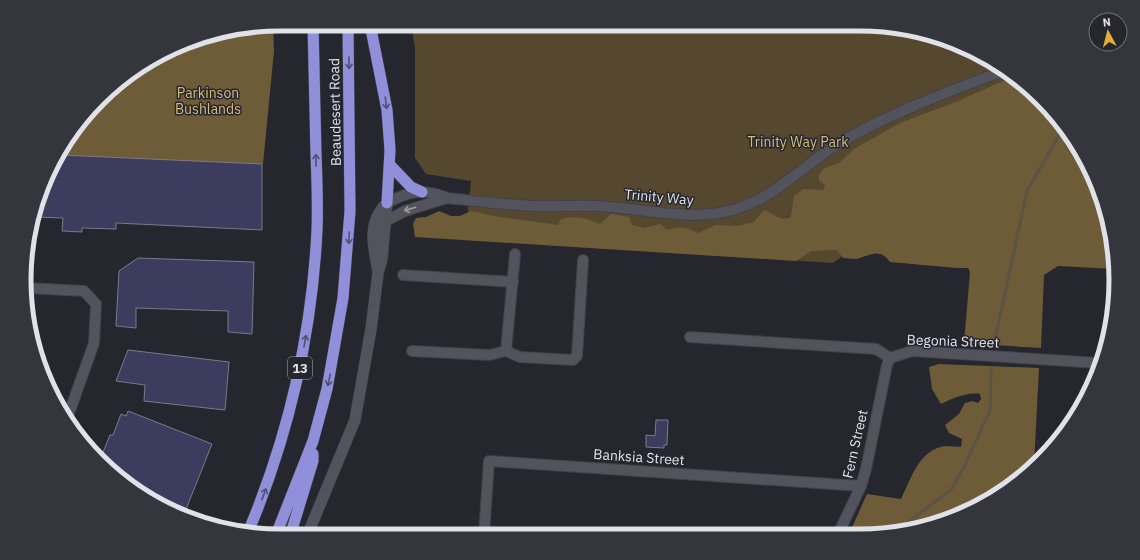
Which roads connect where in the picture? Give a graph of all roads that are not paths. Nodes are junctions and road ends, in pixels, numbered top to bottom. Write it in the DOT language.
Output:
graph roads {
  1 [pos="313,31"];
  2 [pos="348,31"];
  3 [pos="372,31"];
  4 [pos="998,73"];
  5 [pos="390,165"];
  6 [pos="422,192"];
  7 [pos="447,198"];
  8 [pos="387,203"];
  9 [pos="386,221"];
  10 [pos="515,254"];
  11 [pos="583,260"];
  12 [pos="378,273"];
  13 [pos="403,275"];
  14 [pos="513,282"];
  15 [pos="32,288"];
  16 [pos="690,336"];
  17 [pos="412,351"];
  18 [pos="506,351"];
  19 [pos="890,358"];
  20 [pos="1095,363"];
  21 [pos="69,412"];
  22 [pos="313,441"];
  23 [pos="860,486"];
  24 [pos="250,527"];
  25 [pos="278,529"];
  26 [pos="292,529"];
  27 [pos="310,529"];
  28 [pos="484,529"];
  29 [pos="840,529"];
  24 -- 1 [label="highway, Beaudesert Road / 13, one-way"];
  2 -- 22 [label="highway, Beaudesert Road / 13, one-way"];
  3 -- 5 [label="highway, one-way"];
  4 -- 7 [label="street, Trinity Way"];
  5 -- 6 [label="highway"];
  5 -- 8 [label="highway"];
  6 -- 7 [label="street, Trinity Way"];
  6 -- 8 [label="street, Trinity Way"];
  7 -- 9 [label="street, Trinity Way, one-way"];
  8 -- 9 [label="street"];
  8 -- 12 [label="street"];
  9 -- 12 [label="street"];
  10 -- 14 [label="street"];
  11 -- 18 [label="street"];
  12 -- 27 [label="street"];
  13 -- 14 [label="street"];
  14 -- 18 [label="street"];
  15 -- 21 [label="street"];
  16 -- 19 [label="street, Begonia Street"];
  17 -- 18 [label="street"];
  19 -- 20 [label="street, Begonia Street"];
  19 -- 23 [label="street, Fern Street"];
  22 -- 25 [label="highway, 13"];
  22 -- 26 [label="highway"];
  23 -- 28 [label="street, Banksia Street"];
  23 -- 29 [label="street, Fern Street"];
}
